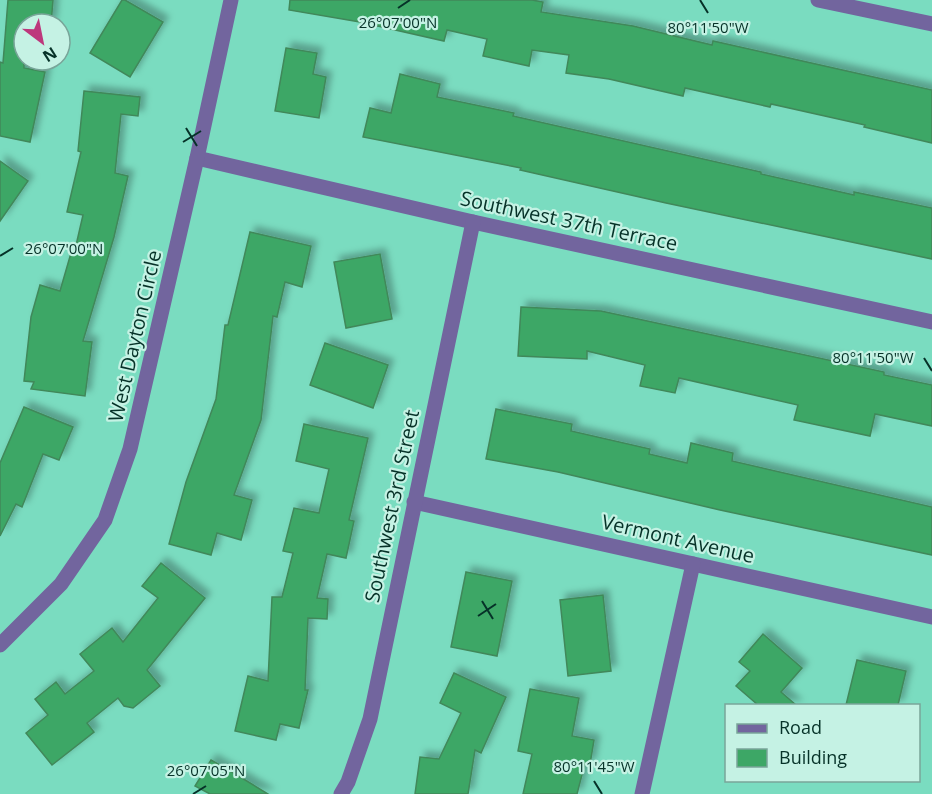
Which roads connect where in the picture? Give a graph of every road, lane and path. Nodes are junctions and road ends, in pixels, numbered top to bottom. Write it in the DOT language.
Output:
graph roads {
  1 [pos="231,0"];
  2 [pos="818,0"];
  3 [pos="932,24"];
  4 [pos="197,158"];
  5 [pos="473,222"];
  6 [pos="932,322"];
  7 [pos="414,502"];
  8 [pos="693,564"];
  9 [pos="932,617"];
  10 [pos="0,645"];
  11 [pos="341,794"];
  12 [pos="642,794"];
  1 -- 4 [label="street, West Dayton Circle"];
  2 -- 3 [label="street"];
  4 -- 5 [label="street, Southwest 37th Terrace"];
  4 -- 10 [label="street, West Dayton Circle"];
  5 -- 6 [label="street, Southwest 37th Terrace"];
  5 -- 7 [label="street, Southwest 3rd Street"];
  7 -- 8 [label="street, Vermont Avenue"];
  7 -- 11 [label="street, Southwest 3rd Street"];
  8 -- 9 [label="street, Vermont Avenue"];
  8 -- 12 [label="street"];
}
